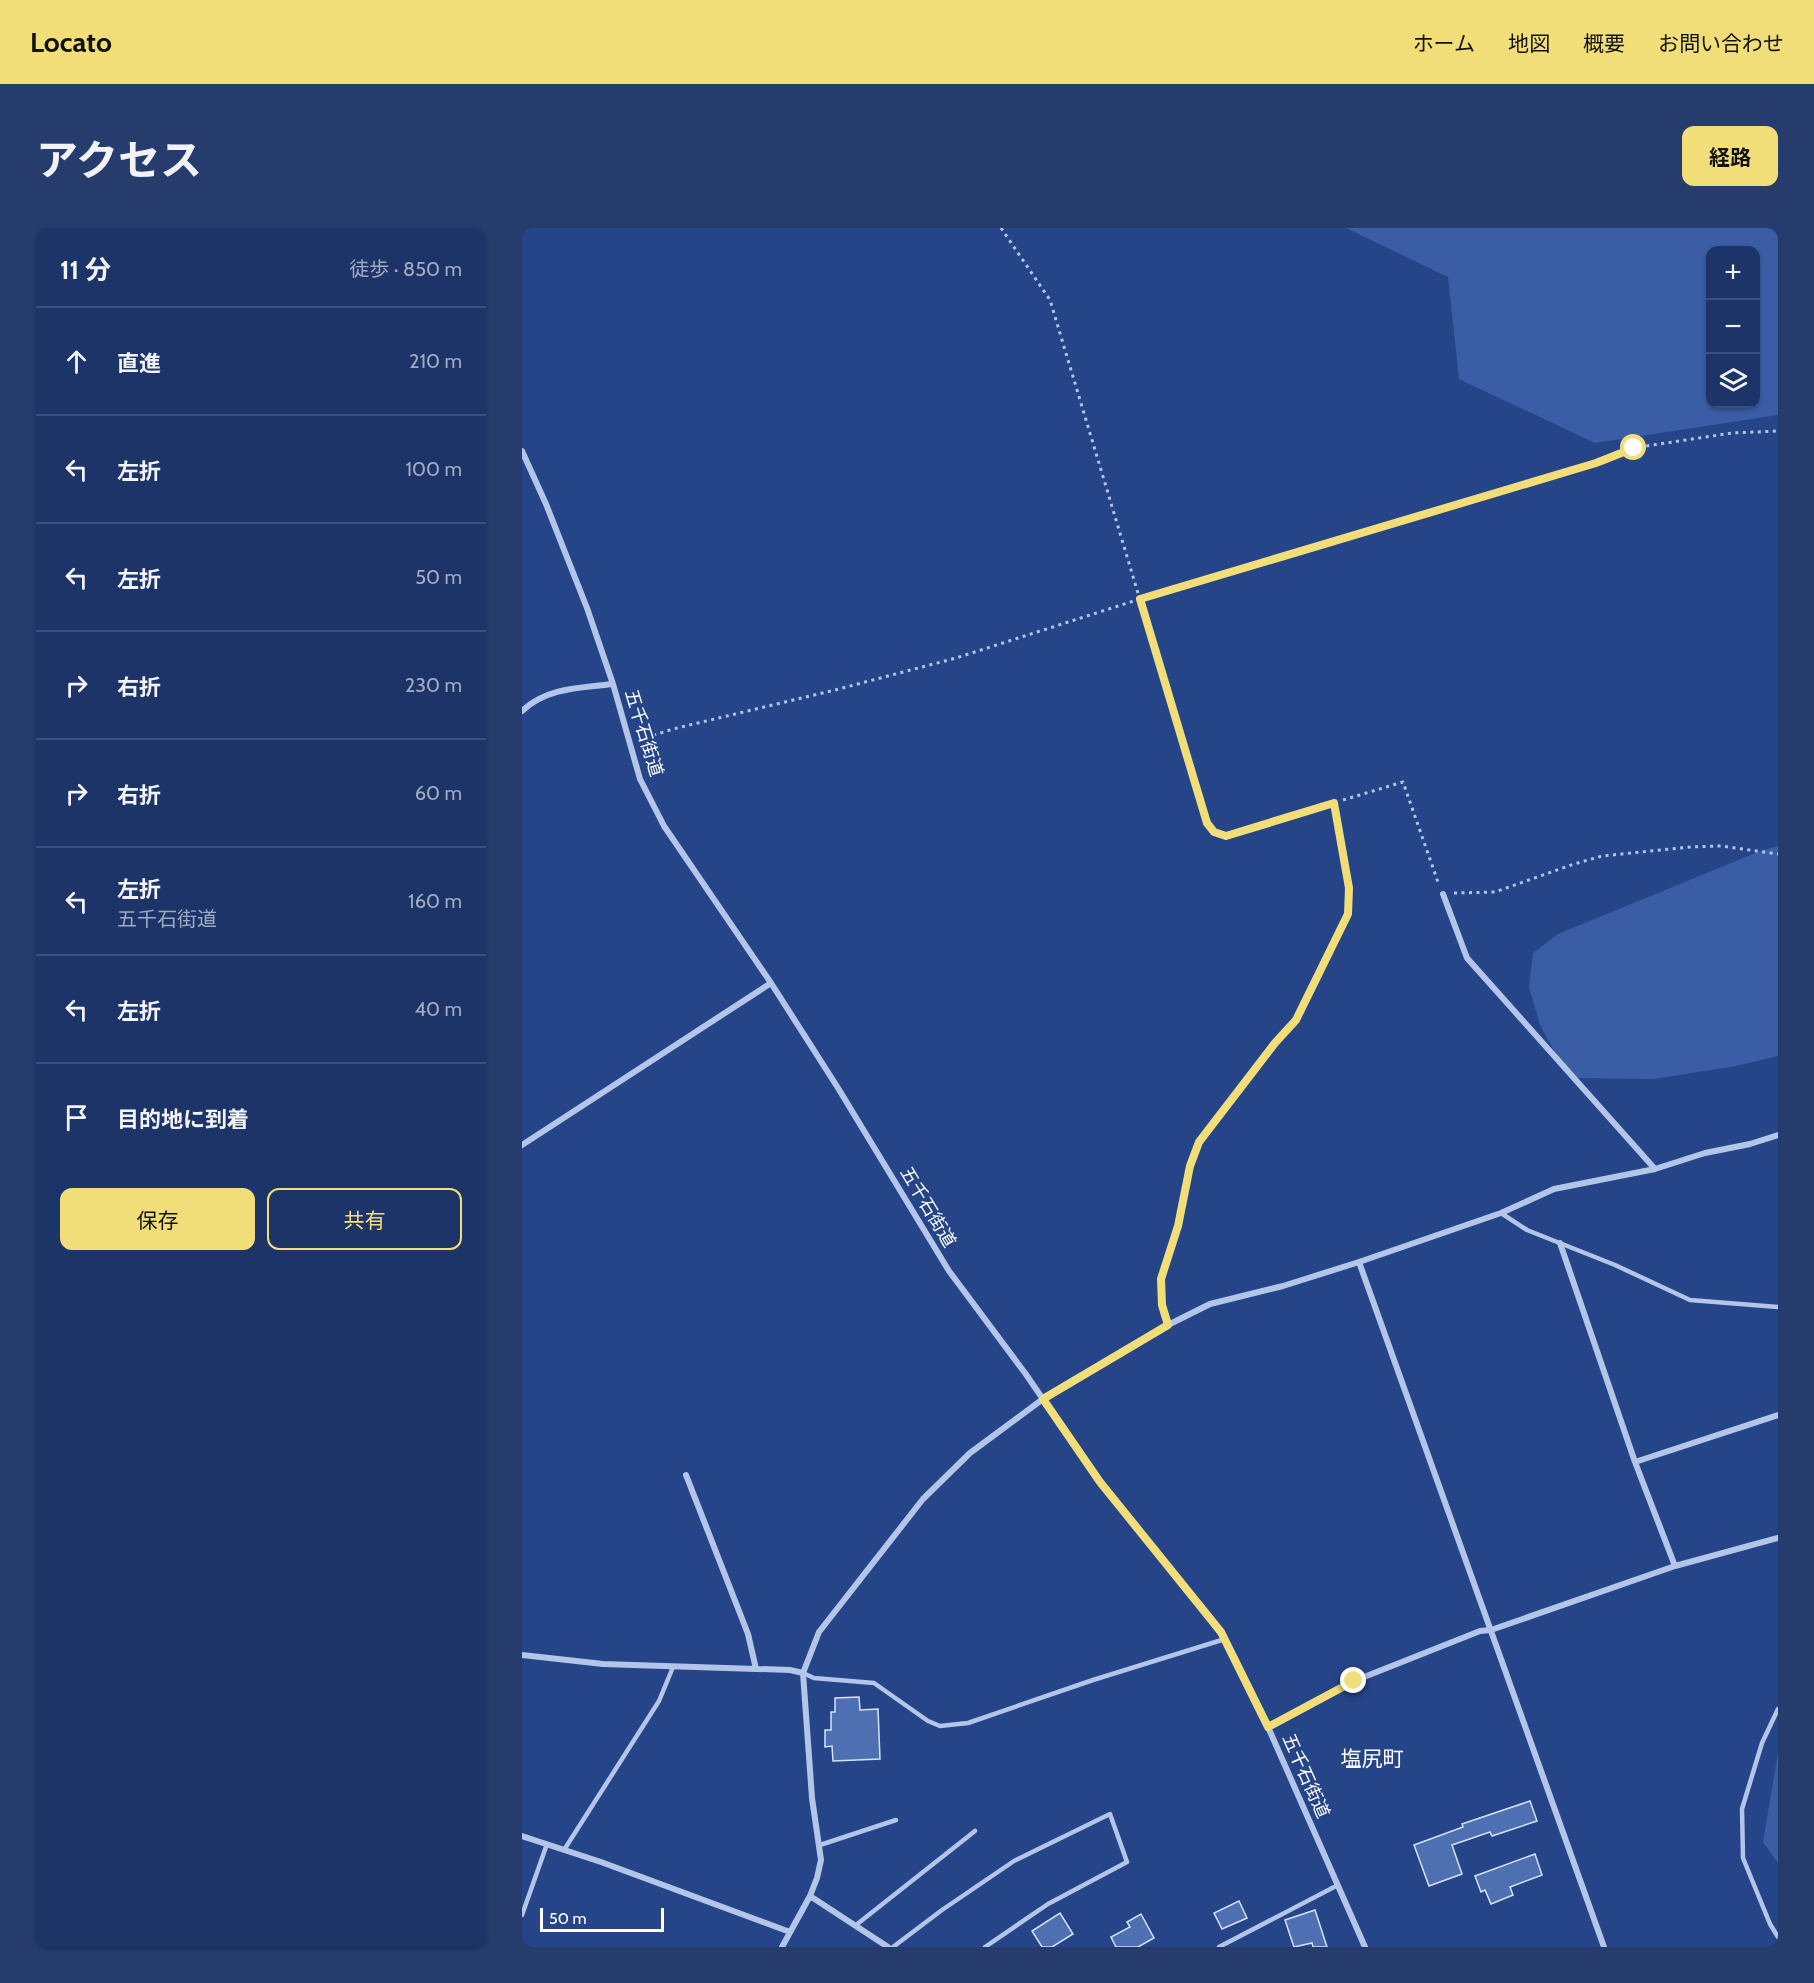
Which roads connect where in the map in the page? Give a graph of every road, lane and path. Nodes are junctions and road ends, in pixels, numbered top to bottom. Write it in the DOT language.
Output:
graph roads {
  1 [pos="1001,228"];
  2 [pos="1778,431"];
  3 [pos="522,451"];
  4 [pos="1140,599"];
  5 [pos="613,684"];
  6 [pos="522,711"];
  7 [pos="629,743"];
  8 [pos="1334,803"];
  9 [pos="1778,854"];
  10 [pos="1443,894"];
  11 [pos="771,983"];
  12 [pos="1778,1135"];
  13 [pos="522,1145"];
  14 [pos="1655,1169"];
  15 [pos="1501,1213"];
  16 [pos="1560,1243"];
  17 [pos="1359,1262"];
  18 [pos="1778,1307"];
  19 [pos="1168,1325"];
  20 [pos="1043,1399"];
  21 [pos="1778,1414"];
  22 [pos="1635,1462"];
  23 [pos="686,1475"];
  24 [pos="1778,1538"];
  25 [pos="1675,1566"];
  26 [pos="1491,1630"];
  27 [pos="1225,1639"];
  28 [pos="522,1655"];
  29 [pos="673,1667"];
  30 [pos="756,1669"];
  31 [pos="803,1673"];
  32 [pos="1778,1709"];
  33 [pos="1268,1727"];
  34 [pos="896,1820"];
  35 [pos="975,1831"];
  36 [pos="522,1836"];
  37 [pos="547,1844"];
  38 [pos="820,1845"];
  39 [pos="564,1850"];
  40 [pos="1338,1885"];
  41 [pos="810,1896"];
  42 [pos="522,1915"];
  43 [pos="856,1925"];
  44 [pos="790,1932"];
  45 [pos="1778,1937"];
  46 [pos="782,1947"];
  47 [pos="891,1947"];
  48 [pos="985,1947"];
  49 [pos="1220,1947"];
  50 [pos="1365,1947"];
  51 [pos="1604,1947"];
  1 -- 4 [label="path"];
  2 -- 4 [label="path"];
  3 -- 5 [label="street, 五千石街道"];
  4 -- 7 [label="path"];
  4 -- 8 [label="path"];
  5 -- 6 [label="street"];
  5 -- 7 [label="street, 五千石街道"];
  7 -- 11 [label="street, 五千石街道"];
  8 -- 10 [label="path"];
  8 -- 19 [label="lane"];
  9 -- 10 [label="path"];
  10 -- 14 [label="street"];
  11 -- 13 [label="street"];
  11 -- 20 [label="street, 五千石街道"];
  12 -- 14 [label="street"];
  14 -- 15 [label="street"];
  15 -- 16 [label="lane"];
  15 -- 17 [label="street"];
  16 -- 18 [label="lane"];
  16 -- 22 [label="street"];
  17 -- 19 [label="street"];
  17 -- 26 [label="street"];
  19 -- 20 [label="street"];
  20 -- 27 [label="street, 五千石街道"];
  20 -- 31 [label="street"];
  21 -- 22 [label="street"];
  22 -- 25 [label="street"];
  23 -- 30 [label="street"];
  24 -- 25 [label="street"];
  25 -- 26 [label="street"];
  26 -- 33 [label="street"];
  26 -- 51 [label="street"];
  27 -- 31 [label="lane"];
  27 -- 33 [label="street, 五千石街道"];
  28 -- 29 [label="street"];
  29 -- 30 [label="street"];
  29 -- 39 [label="lane"];
  30 -- 31 [label="street"];
  31 -- 38 [label="street"];
  32 -- 45 [label="lane"];
  33 -- 40 [label="street, 五千石街道"];
  34 -- 38 [label="lane"];
  35 -- 43 [label="lane"];
  36 -- 37 [label="street"];
  37 -- 39 [label="street"];
  37 -- 42 [label="lane"];
  38 -- 41 [label="street"];
  39 -- 44 [label="street"];
  40 -- 49 [label="lane"];
  40 -- 50 [label="street, 五千石街道"];
  41 -- 43 [label="street"];
  41 -- 44 [label="street"];
  43 -- 47 [label="street"];
  44 -- 46 [label="street"];
  47 -- 48 [label="lane"];
}
